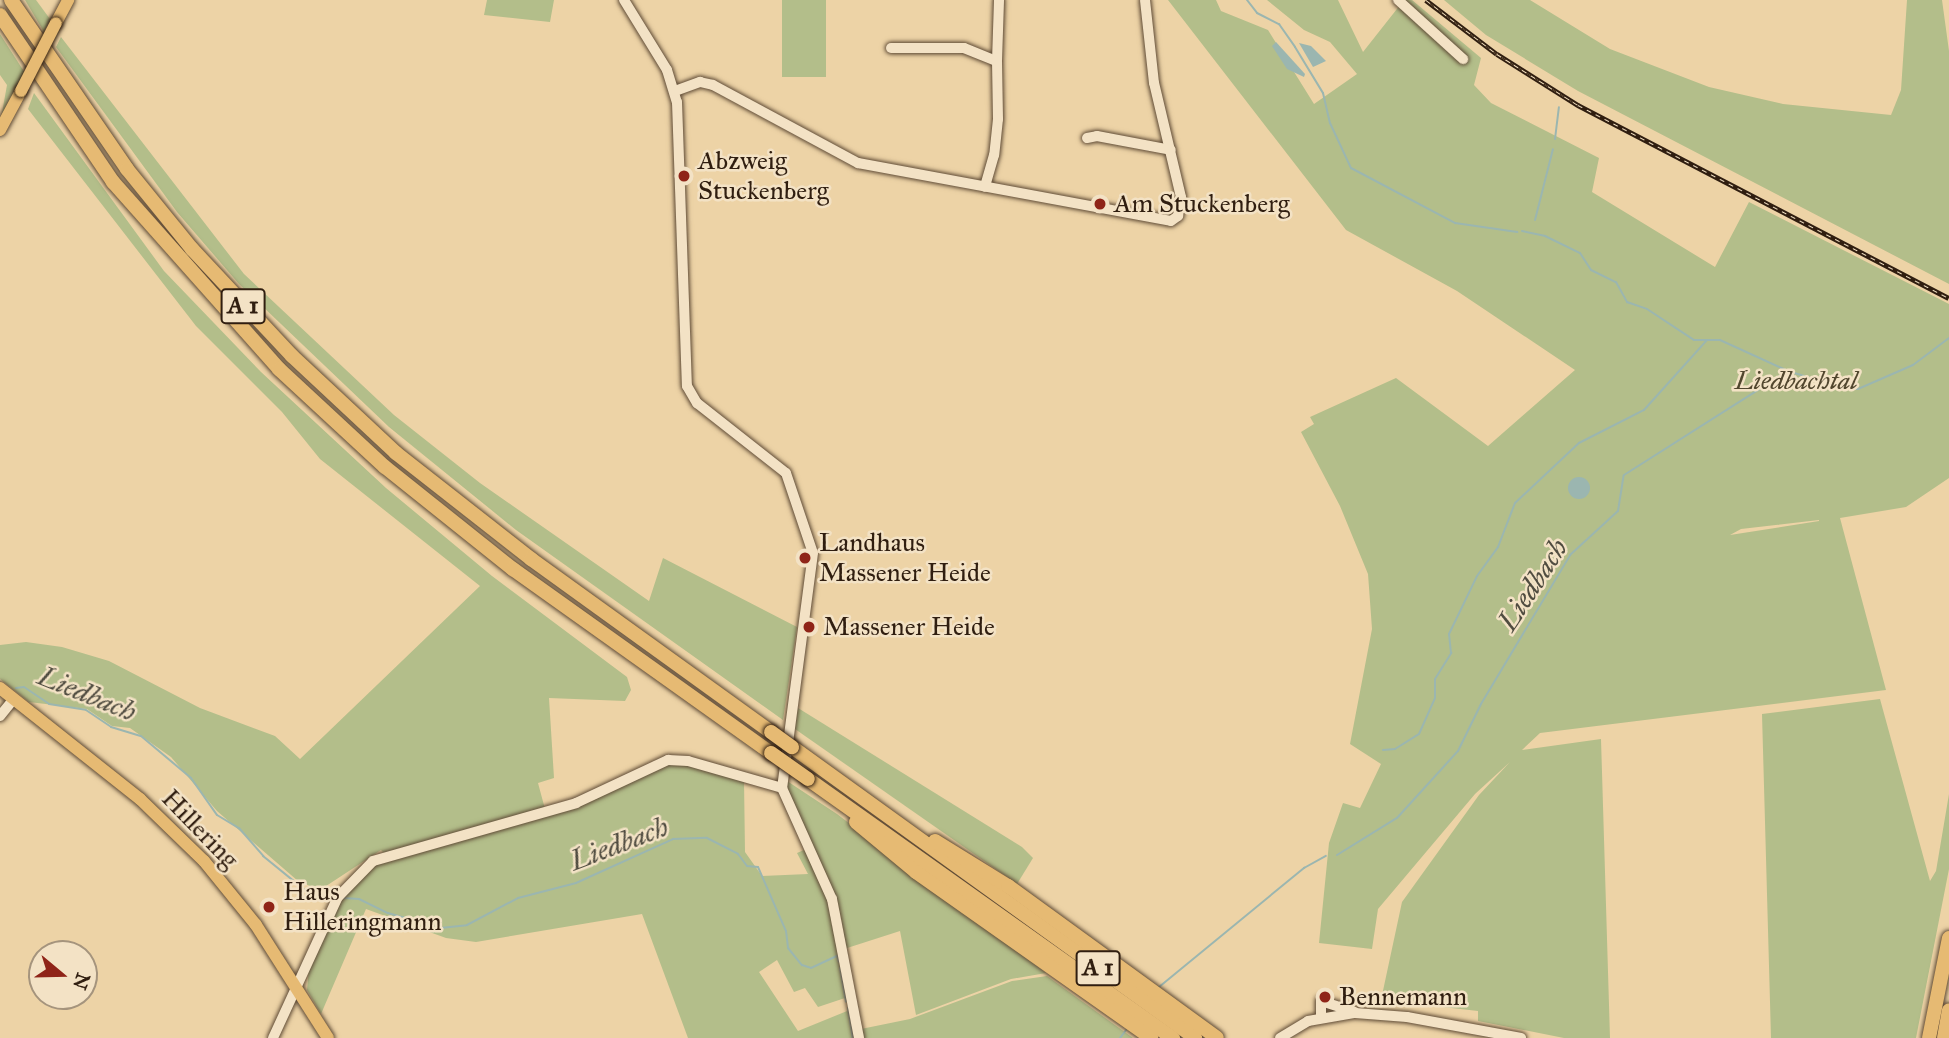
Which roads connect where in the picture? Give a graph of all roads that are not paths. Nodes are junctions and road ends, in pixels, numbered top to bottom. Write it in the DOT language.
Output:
graph roads {
  1 [pos="11,0"];
  2 [pos="68,0"];
  3 [pos="624,0"];
  4 [pos="999,0"];
  5 [pos="1145,0"];
  6 [pos="1398,0"];
  7 [pos="0,15"];
  8 [pos="891,48"];
  9 [pos="1463,59"];
  10 [pos="997,61"];
  11 [pos="675,91"];
  12 [pos="0,130"];
  13 [pos="1087,138"];
  14 [pos="1171,150"];
  15 [pos="985,187"];
  16 [pos="0,688"];
  17 [pos="14,699"];
  18 [pos="0,716"];
  19 [pos="782,789"];
  20 [pos="996,903"];
  21 [pos="1949,938"];
  22 [pos="296,987"];
  23 [pos="1942,1008"];
  24 [pos="1355,1013"];
  25 [pos="1321,1017"];
  26 [pos="273,1038"];
  27 [pos="328,1038"];
  28 [pos="859,1038"];
  29 [pos="1151,1038"];
  30 [pos="1173,1038"];
  31 [pos="1195,1038"];
  32 [pos="1217,1038"];
  33 [pos="1280,1038"];
  34 [pos="1521,1038"];
  35 [pos="1927,1038"];
  36 [pos="1944,1038"];
  1 -- 20 [label="highway, A 1, bridge"];
  2 -- 12 [label="main road, bridge"];
  3 -- 11 [label="street"];
  4 -- 10 [label="street"];
  5 -- 14 [label="street"];
  6 -- 9 [label="street"];
  7 -- 20 [label="highway, A 1, bridge"];
  8 -- 10 [label="street"];
  10 -- 15 [label="street"];
  11 -- 15 [label="street"];
  11 -- 19 [label="street"];
  13 -- 14 [label="street"];
  14 -- 15 [label="street"];
  16 -- 17 [label="main road, Hillering"];
  17 -- 18 [label="street"];
  17 -- 22 [label="main road, Hillering"];
  19 -- 22 [label="street"];
  19 -- 28 [label="street"];
  20 -- 29 [label="highway"];
  20 -- 30 [label="highway, A 1"];
  20 -- 31 [label="highway, A 1"];
  20 -- 32 [label="highway"];
  21 -- 23 [label="highway"];
  22 -- 26 [label="street"];
  22 -- 27 [label="main road, Hillering"];
  23 -- 35 [label="highway"];
  23 -- 36 [label="highway"];
  24 -- 25 [label="street"];
  24 -- 25 [label="street"];
  24 -- 34 [label="street"];
  25 -- 33 [label="street"];
}
